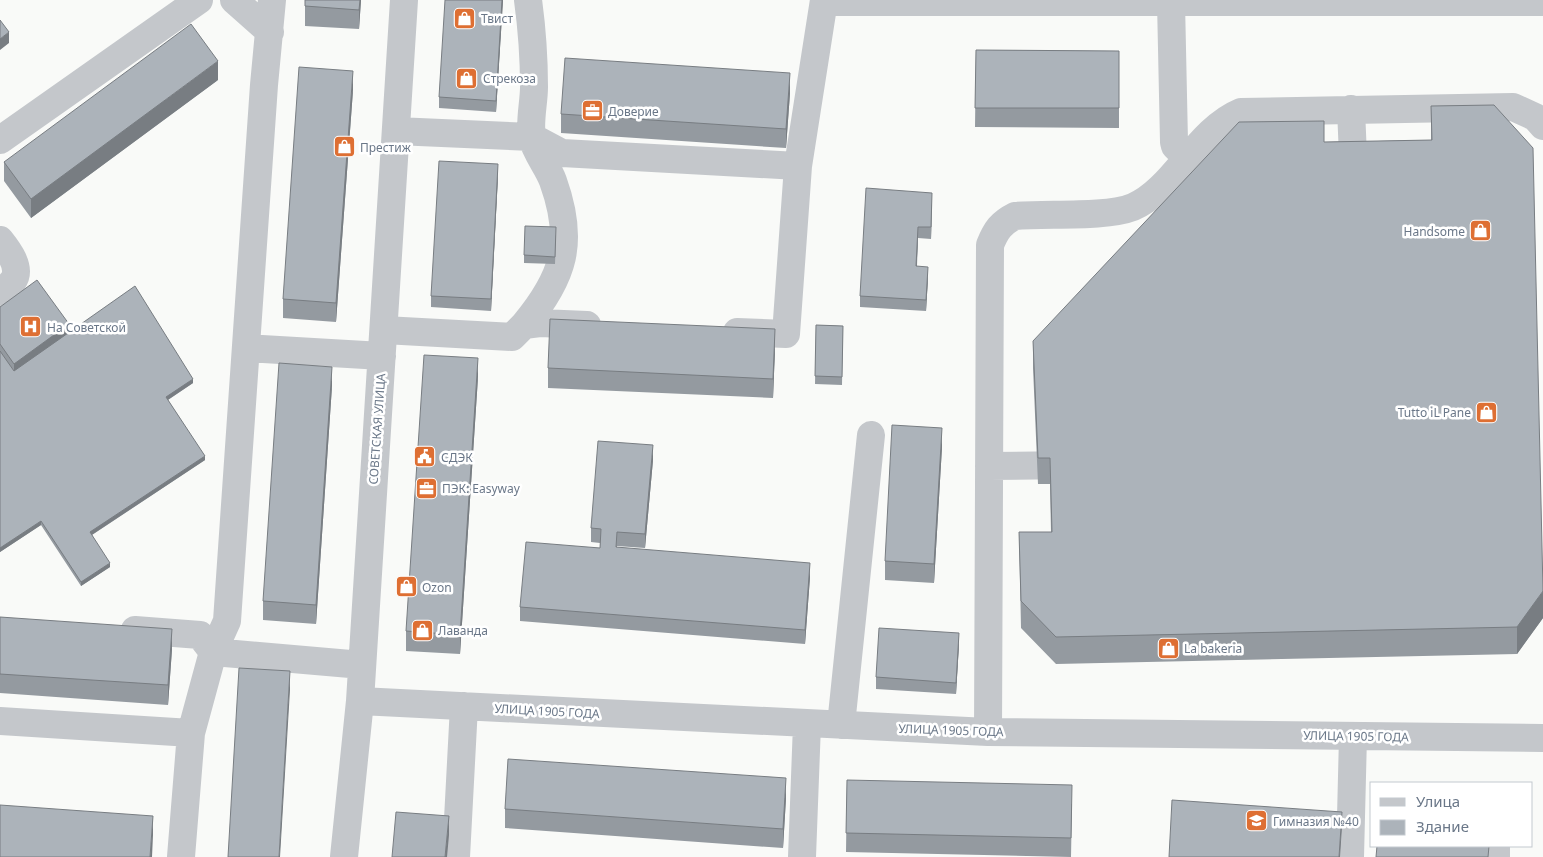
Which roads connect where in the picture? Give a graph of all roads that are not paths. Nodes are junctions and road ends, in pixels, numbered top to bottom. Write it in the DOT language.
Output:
graph roads {
  1 [pos="200,0"];
  2 [pos="234,0"];
  3 [pos="272,0"];
  4 [pos="404,0"];
  5 [pos="528,0"];
  6 [pos="824,1"];
  7 [pos="1171,2"];
  8 [pos="1543,2"];
  9 [pos="270,32"];
  10 [pos="1351,109"];
  11 [pos="1543,126"];
  12 [pos="396,131"];
  13 [pos="532,136"];
  14 [pos="0,140"];
  15 [pos="1187,158"];
  16 [pos="798,166"];
  17 [pos="1354,204"];
  18 [pos="0,240"];
  19 [pos="0,292"];
  20 [pos="524,325"];
  21 [pos="608,326"];
  22 [pos="717,331"];
  23 [pos="383,343"];
  24 [pos="247,348"];
  25 [pos="871,435"];
  26 [pos="1095,464"];
  27 [pos="990,466"];
  28 [pos="114,628"];
  29 [pos="213,652"];
  30 [pos="362,665"];
  31 [pos="360,701"];
  32 [pos="464,706"];
  33 [pos="0,722"];
  34 [pos="807,724"];
  35 [pos="841,725"];
  36 [pos="988,732"];
  37 [pos="191,733"];
  38 [pos="1353,736"];
  39 [pos="1543,738"];
  40 [pos="1361,812"];
  41 [pos="181,857"];
  42 [pos="344,857"];
  43 [pos="456,857"];
  44 [pos="802,857"];
  45 [pos="1350,857"];
  1 -- 14 [label="street"];
  2 -- 9 [label="street"];
  3 -- 9 [label="street"];
  4 -- 12 [label="street, СОВЕТСКАЯ УЛИЦА"];
  5 -- 13 [label="street"];
  6 -- 7 [label="street"];
  6 -- 16 [label="street"];
  7 -- 8 [label="street"];
  7 -- 15 [label="street"];
  9 -- 24 [label="street"];
  10 -- 11 [label="street"];
  10 -- 15 [label="street"];
  10 -- 17 [label="street"];
  12 -- 13 [label="street"];
  12 -- 23 [label="street, СОВЕТСКАЯ УЛИЦА"];
  13 -- 16 [label="street"];
  13 -- 20 [label="street"];
  15 -- 27 [label="street"];
  16 -- 22 [label="street"];
  18 -- 19 [label="street"];
  20 -- 21 [label="street"];
  20 -- 23 [label="street"];
  23 -- 24 [label="street"];
  23 -- 30 [label="street, СОВЕТСКАЯ УЛИЦА"];
  24 -- 29 [label="street"];
  25 -- 35 [label="street"];
  26 -- 27 [label="street"];
  27 -- 36 [label="street"];
  28 -- 29 [label="street"];
  29 -- 30 [label="street"];
  29 -- 37 [label="street"];
  30 -- 31 [label="street, СОВЕТСКАЯ УЛИЦА"];
  31 -- 32 [label="street, УЛИЦА 1905 ГОДА"];
  31 -- 42 [label="street, СОВЕТСКАЯ УЛИЦА"];
  32 -- 34 [label="street, УЛИЦА 1905 ГОДА"];
  32 -- 43 [label="street"];
  33 -- 37 [label="street"];
  34 -- 35 [label="street, УЛИЦА 1905 ГОДА"];
  34 -- 44 [label="street"];
  35 -- 36 [label="street, УЛИЦА 1905 ГОДА"];
  36 -- 38 [label="street, УЛИЦА 1905 ГОДА"];
  37 -- 41 [label="street"];
  38 -- 39 [label="street, УЛИЦА 1905 ГОДА"];
  38 -- 40 [label="street"];
  40 -- 45 [label="street"];
}
